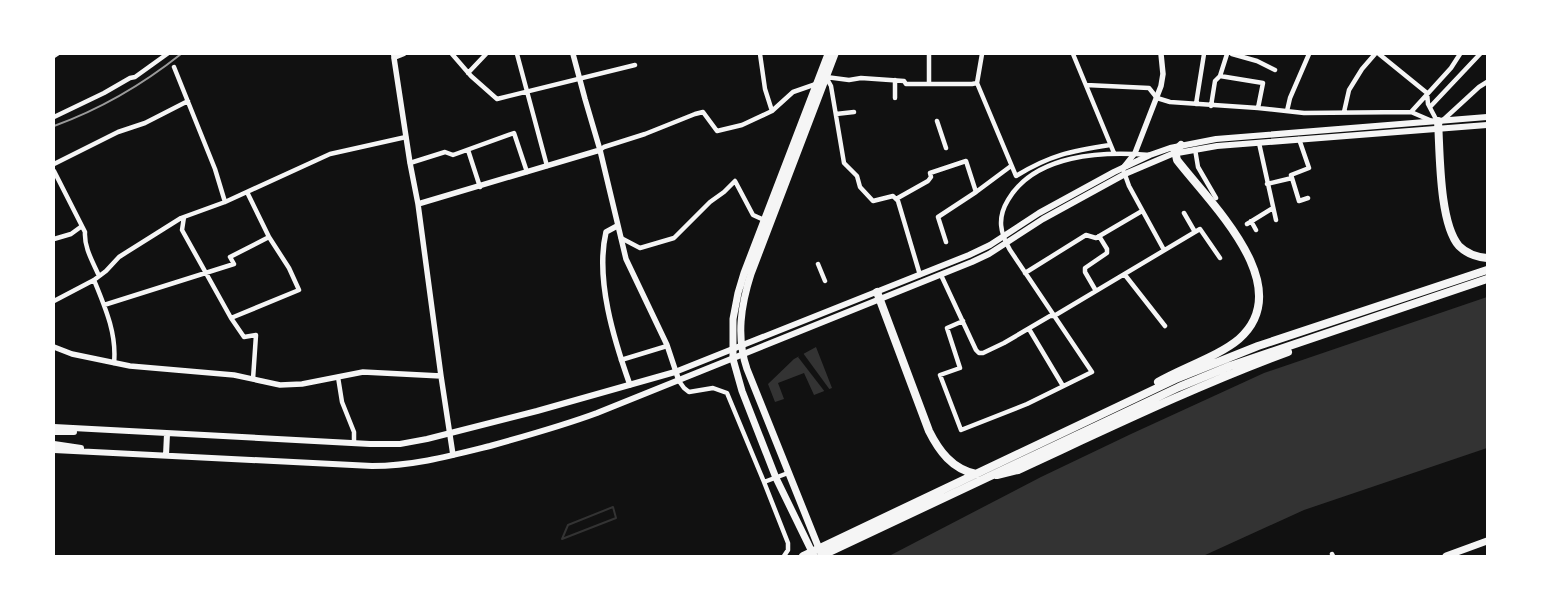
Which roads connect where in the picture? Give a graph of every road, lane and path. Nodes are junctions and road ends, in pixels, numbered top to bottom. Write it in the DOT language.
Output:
graph roads {
  1 [pos="57,54"];
  2 [pos="166,54"];
  3 [pos="404,54"];
  4 [pos="452,54"];
  5 [pos="486,54"];
  6 [pos="517,54"];
  7 [pos="573,54"];
  8 [pos="760,54"];
  9 [pos="828,54"];
  10 [pos="835,54"];
  11 [pos="929,54"];
  12 [pos="982,54"];
  13 [pos="1073,54"];
  14 [pos="1161,54"];
  15 [pos="1204,54"];
  16 [pos="1227,54"];
  17 [pos="1232,54"];
  18 [pos="1309,54"];
  19 [pos="1374,54"];
  20 [pos="1379,54"];
  21 [pos="1460,54"];
  22 [pos="1480,54"];
  23 [pos="54,56"];
  24 [pos="394,56"];
  25 [pos="635,65"];
  26 [pos="174,67"];
  27 [pos="1275,70"];
  28 [pos="468,73"];
  29 [pos="1220,76"];
  30 [pos="826,77"];
  31 [pos="579,78"];
  32 [pos="895,80"];
  33 [pos="1487,82"];
  34 [pos="977,83"];
  35 [pos="816,84"];
  36 [pos="929,84"];
  37 [pos="1086,85"];
  38 [pos="527,91"];
  39 [pos="1427,93"];
  40 [pos="895,98"];
  41 [pos="1157,98"];
  42 [pos="188,101"];
  43 [pos="1196,104"];
  44 [pos="1210,106"];
  45 [pos="1430,107"];
  46 [pos="1258,108"];
  47 [pos="772,111"];
  48 [pos="1287,111"];
  49 [pos="854,112"];
  50 [pos="1344,112"];
  51 [pos="1411,112"];
  52 [pos="836,114"];
  53 [pos="54,117"];
  54 [pos="1487,117"];
  55 [pos="937,121"];
  56 [pos="1438,125"];
  57 [pos="1487,125"];
  58 [pos="406,137"];
  59 [pos="1299,139"];
  60 [pos="1259,143"];
  61 [pos="1110,145"];
  62 [pos="1180,145"];
  63 [pos="946,148"];
  64 [pos="1195,149"];
  65 [pos="468,150"];
  66 [pos="600,150"];
  67 [pos="1114,153"];
  68 [pos="1135,153"];
  69 [pos="1150,154"];
  70 [pos="1175,154"];
  71 [pos="410,163"];
  72 [pos="54,164"];
  73 [pos="548,166"];
  74 [pos="1011,166"];
  75 [pos="54,171"];
  76 [pos="1124,171"];
  77 [pos="527,172"];
  78 [pos="1292,178"];
  79 [pos="1267,184"];
  80 [pos="480,187"];
  81 [pos="247,192"];
  82 [pos="976,192"];
  83 [pos="1216,198"];
  84 [pos="1308,198"];
  85 [pos="896,199"];
  86 [pos="225,202"];
  87 [pos="418,204"];
  88 [pos="1273,208"];
  89 [pos="1142,211"];
  90 [pos="1184,213"];
  91 [pos="184,217"];
  92 [pos="764,220"];
  93 [pos="1276,220"];
  94 [pos="82,226"];
  95 [pos="618,226"];
  96 [pos="1256,230"];
  97 [pos="1195,232"];
  98 [pos="1002,236"];
  99 [pos="1099,236"];
  100 [pos="269,237"];
  101 [pos="621,238"];
  102 [pos="54,239"];
  103 [pos="946,242"];
  104 [pos="1006,243"];
  105 [pos="1164,250"];
  106 [pos="1220,258"];
  107 [pos="1487,258"];
  108 [pos="818,264"];
  109 [pos="1487,270"];
  110 [pos="205,273"];
  111 [pos="1025,273"];
  112 [pos="941,274"];
  113 [pos="920,275"];
  114 [pos="1125,275"];
  115 [pos="99,276"];
  116 [pos="94,280"];
  117 [pos="825,281"];
  118 [pos="1487,281"];
  119 [pos="1096,291"];
  120 [pos="879,296"];
  121 [pos="54,301"];
  122 [pos="104,305"];
  123 [pos="1054,316"];
  124 [pos="231,318"];
  125 [pos="963,321"];
  126 [pos="1165,326"];
  127 [pos="1349,326"];
  128 [pos="1029,329"];
  129 [pos="667,346"];
  130 [pos="741,346"];
  131 [pos="54,347"];
  132 [pos="732,350"];
  133 [pos="742,356"];
  134 [pos="621,360"];
  135 [pos="733,360"];
  136 [pos="114,363"];
  137 [pos="675,372"];
  138 [pos="441,376"];
  139 [pos="338,377"];
  140 [pos="253,379"];
  141 [pos="679,381"];
  142 [pos="630,385"];
  143 [pos="1063,386"];
  144 [pos="1115,407"];
  145 [pos="54,426"];
  146 [pos="54,432"];
  147 [pos="128,432"];
  148 [pos="167,434"];
  149 [pos="449,434"];
  150 [pos="354,443"];
  151 [pos="54,444"];
  152 [pos="54,450"];
  153 [pos="126,453"];
  154 [pos="166,455"];
  155 [pos="454,455"];
  156 [pos="788,473"];
  157 [pos="776,478"];
  158 [pos="764,482"];
  159 [pos="1487,541"];
  160 [pos="784,556"];
  161 [pos="803,556"];
  162 [pos="814,556"];
  163 [pos="822,556"];
  164 [pos="1446,556"];
  1 -- 23 [label="street"];
  2 -- 53 [label="street"];
  3 -- 24 [label="street"];
  4 -- 28 [label="street"];
  5 -- 28 [label="street"];
  6 -- 38 [label="street"];
  7 -- 31 [label="street"];
  8 -- 47 [label="street"];
  9 -- 35 [label="main road"];
  10 -- 30 [label="main road"];
  11 -- 36 [label="street"];
  12 -- 34 [label="street"];
  13 -- 37 [label="street"];
  14 -- 41 [label="street"];
  15 -- 43 [label="street"];
  16 -- 29 [label="street"];
  17 -- 27 [label="street"];
  18 -- 48 [label="street"];
  19 -- 50 [label="street"];
  20 -- 39 [label="street"];
  21 -- 39 [label="street"];
  22 -- 45 [label="street"];
  24 -- 58 [label="street"];
  25 -- 31 [label="street"];
  26 -- 42 [label="street"];
  28 -- 38 [label="street"];
  29 -- 44 [label="street"];
  29 -- 46 [label="street"];
  30 -- 32 [label="street"];
  30 -- 52 [label="street"];
  30 -- 130 [label="main road"];
  31 -- 38 [label="street"];
  31 -- 66 [label="street"];
  32 -- 36 [label="street"];
  32 -- 40 [label="street"];
  33 -- 56 [label="street"];
  34 -- 36 [label="street"];
  34 -- 74 [label="street"];
  35 -- 47 [label="street"];
  35 -- 92 [label="main road"];
  37 -- 41 [label="street"];
  37 -- 61 [label="street"];
  38 -- 73 [label="street"];
  39 -- 45 [label="street"];
  39 -- 51 [label="street"];
  41 -- 43 [label="street"];
  41 -- 68 [label="street"];
  42 -- 72 [label="street"];
  42 -- 86 [label="street"];
  43 -- 44 [label="street"];
  44 -- 46 [label="street"];
  45 -- 56 [label="street"];
  46 -- 48 [label="street"];
  47 -- 66 [label="street"];
  48 -- 50 [label="street"];
  49 -- 52 [label="street"];
  50 -- 51 [label="street"];
  51 -- 56 [label="street"];
  52 -- 85 [label="street"];
  54 -- 56 [label="main road"];
  55 -- 63 [label="street"];
  56 -- 57 [label="main road"];
  56 -- 59 [label="main road"];
  56 -- 62 [label="main road"];
  56 -- 107 [label="highway"];
  58 -- 71 [label="street"];
  58 -- 81 [label="street"];
  59 -- 60 [label="main road"];
  59 -- 78 [label="street"];
  60 -- 64 [label="main road"];
  60 -- 79 [label="street"];
  61 -- 67 [label="street"];
  61 -- 74 [label="street"];
  62 -- 69 [label="main road"];
  62 -- 70 [label="highway"];
  64 -- 70 [label="main road"];
  64 -- 83 [label="street"];
  65 -- 71 [label="street"];
  65 -- 77 [label="street"];
  65 -- 80 [label="street"];
  66 -- 73 [label="street"];
  66 -- 95 [label="street"];
  67 -- 68 [label="street"];
  67 -- 98 [label="street"];
  68 -- 69 [label="street"];
  68 -- 76 [label="street"];
  69 -- 76 [label="main road"];
  70 -- 76 [label="main road"];
  70 -- 144 [label="highway"];
  71 -- 87 [label="street"];
  73 -- 77 [label="street"];
  74 -- 82 [label="street"];
  75 -- 94 [label="street"];
  76 -- 89 [label="street"];
  76 -- 98 [label="main road"];
  76 -- 104 [label="main road"];
  77 -- 80 [label="street"];
  78 -- 79 [label="street"];
  78 -- 84 [label="street"];
  79 -- 88 [label="street"];
  80 -- 87 [label="street"];
  81 -- 86 [label="street"];
  81 -- 100 [label="street"];
  82 -- 85 [label="street"];
  82 -- 103 [label="street"];
  85 -- 113 [label="street"];
  86 -- 91 [label="street"];
  87 -- 138 [label="street"];
  88 -- 93 [label="street"];
  88 -- 96 [label="street"];
  89 -- 99 [label="street"];
  89 -- 105 [label="street"];
  90 -- 97 [label="street"];
  91 -- 110 [label="street"];
  91 -- 115 [label="street"];
  92 -- 101 [label="street"];
  92 -- 132 [label="main road"];
  94 -- 102 [label="street"];
  94 -- 115 [label="street"];
  95 -- 101 [label="street"];
  95 -- 134 [label="street"];
  97 -- 105 [label="street"];
  97 -- 106 [label="street"];
  98 -- 104 [label="street"];
  98 -- 113 [label="main road"];
  99 -- 111 [label="street"];
  99 -- 119 [label="street"];
  100 -- 110 [label="street"];
  100 -- 124 [label="street"];
  101 -- 129 [label="street"];
  104 -- 111 [label="street"];
  104 -- 112 [label="main road"];
  105 -- 114 [label="street"];
  108 -- 117 [label="street"];
  109 -- 144 [label="highway"];
  110 -- 122 [label="street"];
  110 -- 124 [label="street"];
  111 -- 123 [label="street"];
  112 -- 120 [label="main road"];
  112 -- 125 [label="street"];
  113 -- 120 [label="main road"];
  114 -- 119 [label="street"];
  114 -- 126 [label="street"];
  115 -- 116 [label="street"];
  116 -- 121 [label="street"];
  116 -- 122 [label="street"];
  118 -- 127 [label="highway"];
  119 -- 123 [label="street"];
  120 -- 127 [label="highway"];
  120 -- 130 [label="main road"];
  120 -- 133 [label="main road"];
  122 -- 136 [label="street"];
  123 -- 128 [label="street"];
  123 -- 143 [label="street"];
  124 -- 140 [label="street"];
  125 -- 128 [label="street"];
  125 -- 143 [label="street"];
  127 -- 163 [label="highway"];
  128 -- 143 [label="street"];
  129 -- 134 [label="street"];
  129 -- 137 [label="street"];
  130 -- 132 [label="main road"];
  130 -- 133 [label="main road"];
  131 -- 136 [label="street"];
  132 -- 135 [label="main road"];
  132 -- 137 [label="main road"];
  133 -- 135 [label="main road"];
  133 -- 156 [label="main road"];
  134 -- 142 [label="street"];
  135 -- 141 [label="main road"];
  135 -- 157 [label="main road"];
  136 -- 140 [label="street"];
  137 -- 141 [label="street"];
  137 -- 142 [label="main road"];
  138 -- 139 [label="street"];
  138 -- 149 [label="street"];
  139 -- 140 [label="street"];
  139 -- 150 [label="street"];
  141 -- 155 [label="main road"];
  141 -- 158 [label="street"];
  142 -- 149 [label="main road"];
  144 -- 161 [label="highway"];
  145 -- 147 [label="main road"];
  146 -- 147 [label="main road"];
  147 -- 148 [label="main road"];
  148 -- 150 [label="main road"];
  148 -- 154 [label="main road"];
  149 -- 150 [label="main road"];
  149 -- 155 [label="street"];
  151 -- 153 [label="main road"];
  152 -- 153 [label="main road"];
  153 -- 154 [label="main road"];
  154 -- 155 [label="main road"];
  156 -- 157 [label="street"];
  156 -- 163 [label="main road"];
  157 -- 158 [label="street"];
  157 -- 162 [label="main road"];
  158 -- 160 [label="street"];
  159 -- 164 [label="main road"];
}
